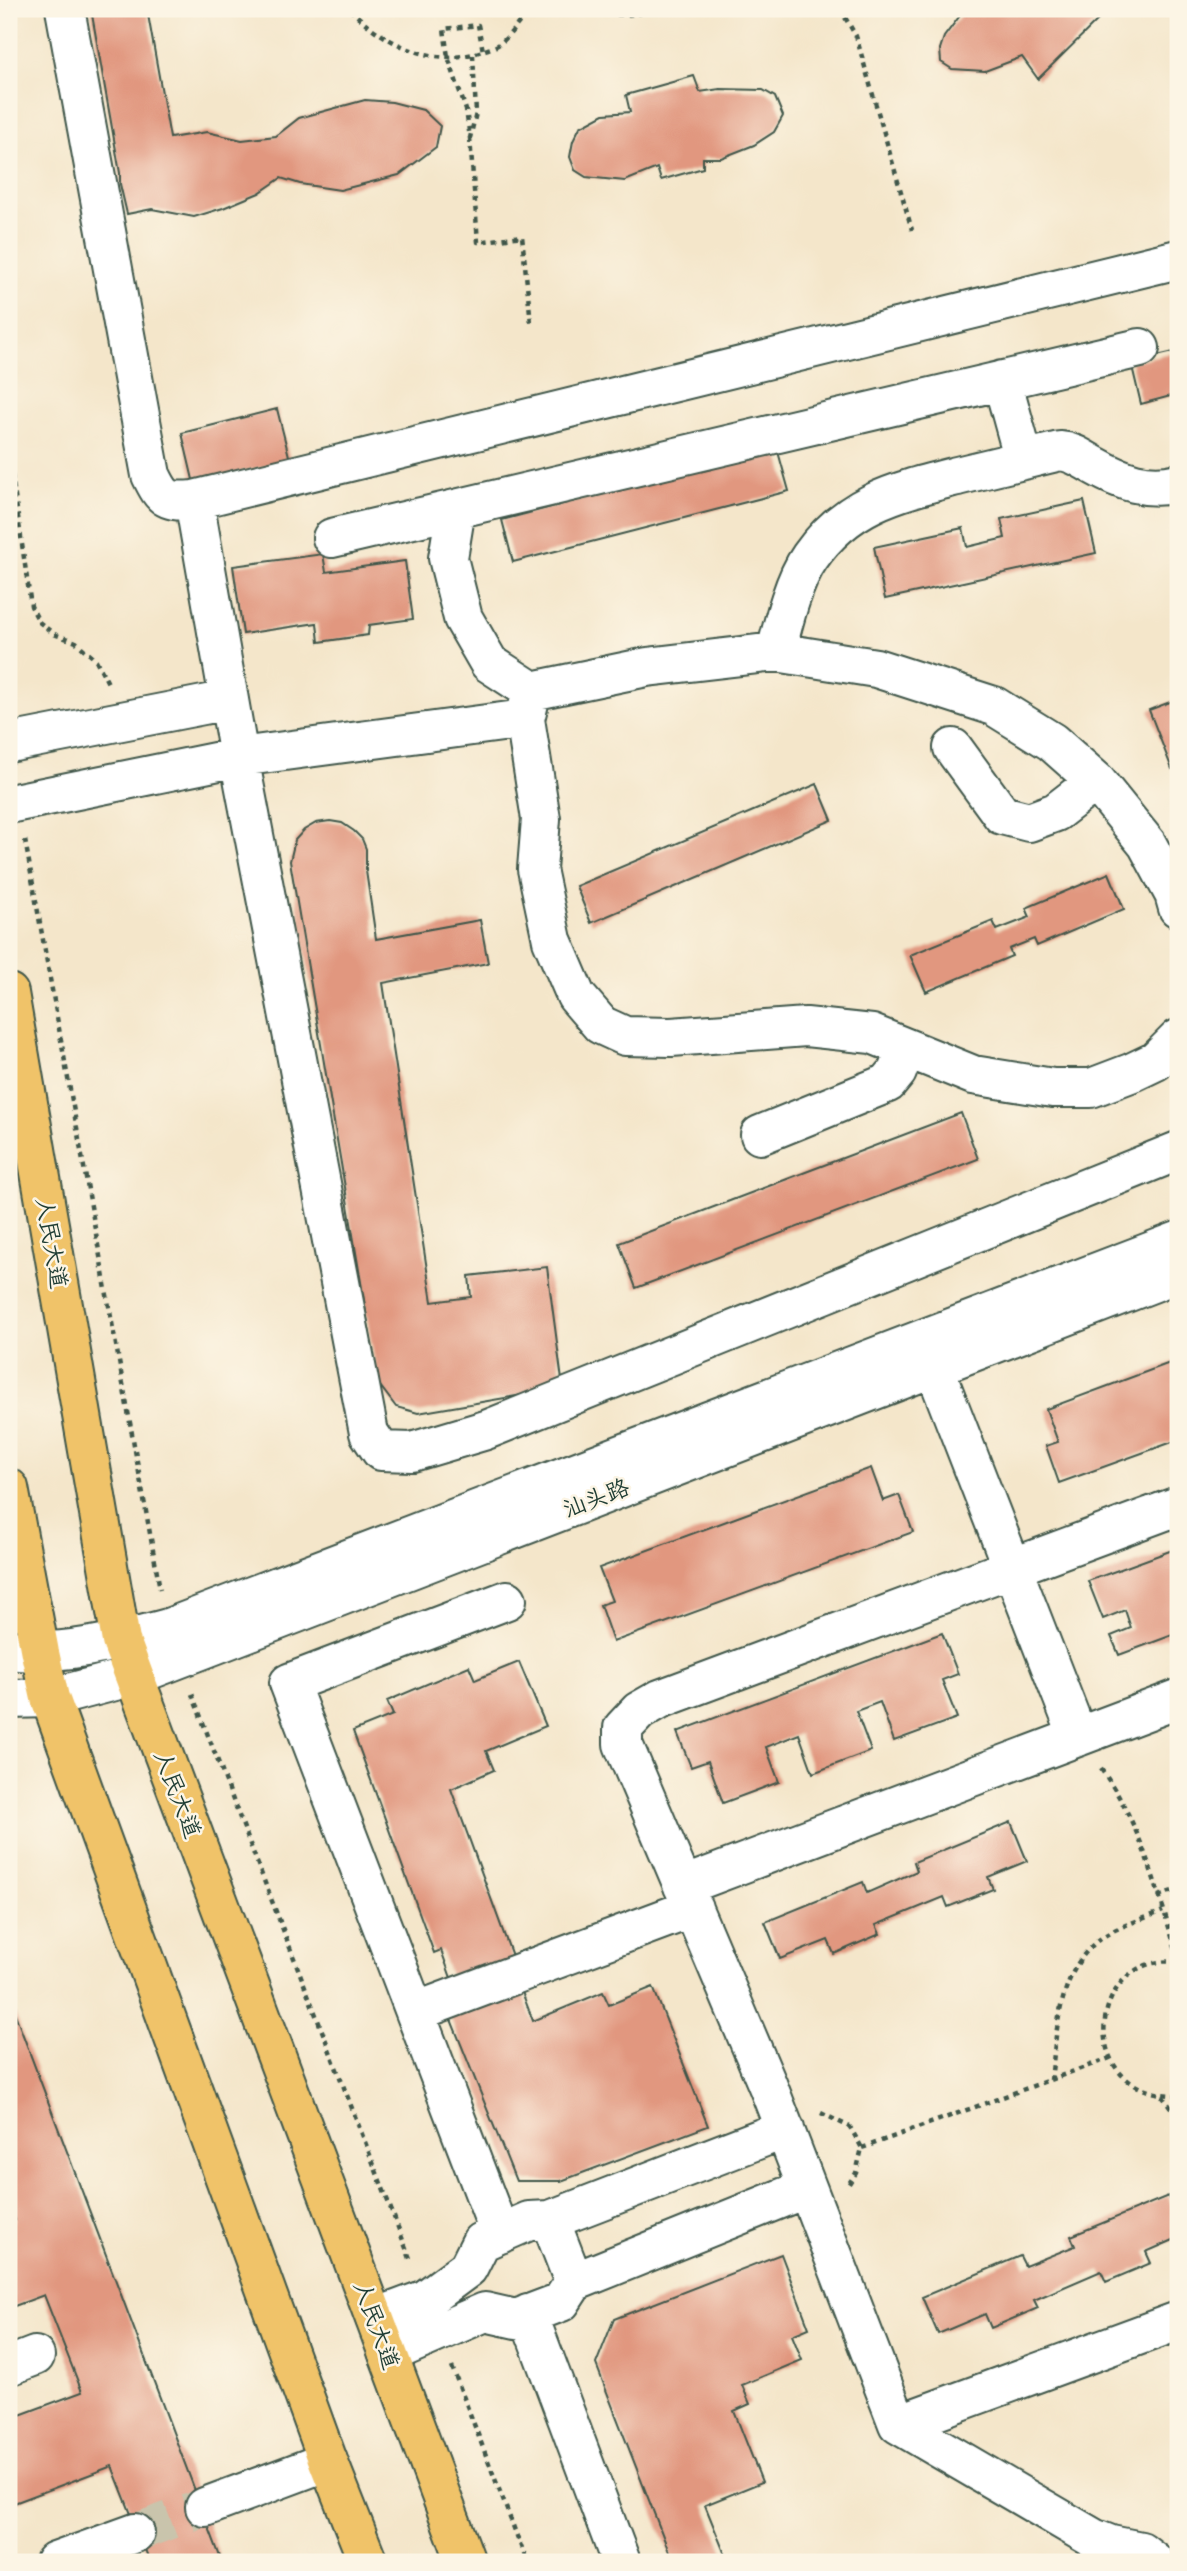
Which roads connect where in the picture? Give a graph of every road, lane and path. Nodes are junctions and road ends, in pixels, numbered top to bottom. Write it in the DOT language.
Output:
graph roads {
  1 [pos="65,9"];
  2 [pos="350,9"];
  3 [pos="530,9"];
  4 [pos="598,9"];
  5 [pos="659,9"];
  6 [pos="841,9"];
  7 [pos="483,51"];
  8 [pos="473,55"];
  9 [pos="448,57"];
  10 [pos="470,138"];
  11 [pos="912,230"];
  12 [pos="1178,259"];
  13 [pos="531,323"];
  14 [pos="1140,348"];
  15 [pos="1002,380"];
  16 [pos="9,455"];
  17 [pos="1024,460"];
  18 [pos="1178,483"];
  19 [pos="194,500"];
  20 [pos="456,509"];
  21 [pos="332,538"];
  22 [pos="776,652"];
  23 [pos="229,701"];
  24 [pos="528,705"];
  25 [pos="123,720"];
  26 [pos="9,743"];
  27 [pos="953,748"];
  28 [pos="239,757"];
  29 [pos="1096,780"];
  30 [pos="9,804"];
  31 [pos="1166,852"];
  32 [pos="1178,908"];
  33 [pos="9,993"];
  34 [pos="1178,1039"];
  35 [pos="906,1048"];
  36 [pos="760,1135"];
  37 [pos="1178,1151"];
  38 [pos="1178,1241"];
  39 [pos="1178,1273"];
  40 [pos="934,1367"];
  41 [pos="9,1488"];
  42 [pos="1178,1506"];
  43 [pos="1012,1568"];
  44 [pos="507,1600"];
  45 [pos="121,1641"];
  46 [pos="24,1652"];
  47 [pos="134,1676"];
  48 [pos="50,1698"];
  49 [pos="9,1699"];
  50 [pos="1178,1699"];
  51 [pos="1078,1737"];
  52 [pos="1178,1889"];
  53 [pos="1158,1896"];
  54 [pos="688,1897"];
  55 [pos="1163,1911"];
  56 [pos="1178,1956"];
  57 [pos="1178,1962"];
  58 [pos="415,2012"];
  59 [pos="1110,2058"];
  60 [pos="1051,2080"];
  61 [pos="1178,2095"];
  62 [pos="1162,2096"];
  63 [pos="1178,2117"];
  64 [pos="785,2129"];
  65 [pos="862,2148"];
  66 [pos="807,2188"];
  67 [pos="550,2220"];
  68 [pos="500,2234"];
  69 [pos="468,2267"];
  70 [pos="574,2282"];
  71 [pos="485,2312"];
  72 [pos="528,2314"];
  73 [pos="375,2319"];
  74 [pos="1178,2321"];
  75 [pos="388,2354"];
  76 [pos="898,2424"];
  77 [pos="328,2461"];
  78 [pos="205,2507"];
  79 [pos="135,2533"];
  80 [pos="55,2562"];
  81 [pos="368,2562"];
  82 [pos="466,2562"];
  83 [pos="621,2562"];
  84 [pos="1155,2562"];
  1 -- 19 [label="street"];
  2 -- 9 [label="path"];
  3 -- 7 [label="path"];
  4 -- 5 [label="path"];
  6 -- 11 [label="path"];
  7 -- 8 [label="path"];
  7 -- 9 [label="path"];
  8 -- 9 [label="path"];
  8 -- 10 [label="path"];
  9 -- 10 [label="path"];
  10 -- 13 [label="path"];
  12 -- 19 [label="street"];
  14 -- 15 [label="street"];
  15 -- 17 [label="street"];
  15 -- 20 [label="street"];
  16 -- 25 [label="path"];
  17 -- 18 [label="street"];
  17 -- 22 [label="street"];
  19 -- 23 [label="street"];
  20 -- 21 [label="street"];
  20 -- 24 [label="street"];
  22 -- 24 [label="street"];
  22 -- 29 [label="street"];
  23 -- 25 [label="street"];
  23 -- 28 [label="street"];
  24 -- 28 [label="street"];
  24 -- 35 [label="street"];
  25 -- 26 [label="street"];
  27 -- 29 [label="street"];
  28 -- 30 [label="street"];
  28 -- 37 [label="street"];
  29 -- 31 [label="street"];
  31 -- 32 [label="street"];
  33 -- 45 [label="main road, 人民大道"];
  34 -- 35 [label="street"];
  35 -- 36 [label="street"];
  38 -- 45 [label="street, 汕头路"];
  39 -- 40 [label="street, 汕头路"];
  40 -- 43 [label="street"];
  40 -- 47 [label="street, 汕头路"];
  41 -- 46 [label="main road"];
  42 -- 43 [label="street"];
  43 -- 51 [label="street"];
  43 -- 54 [label="street"];
  44 -- 58 [label="street"];
  45 -- 46 [label="street, 汕头路"];
  45 -- 47 [label="main road, 人民大道"];
  46 -- 48 [label="main road"];
  47 -- 48 [label="street, 汕头路"];
  47 -- 73 [label="main road, 人民大道"];
  48 -- 49 [label="street, 汕头路"];
  48 -- 77 [label="main road"];
  50 -- 51 [label="street"];
  51 -- 53 [label="path"];
  51 -- 54 [label="street"];
  52 -- 53 [label="path"];
  53 -- 55 [label="path"];
  54 -- 58 [label="street"];
  54 -- 64 [label="street"];
  55 -- 56 [label="path"];
  55 -- 60 [label="path"];
  57 -- 59 [label="path"];
  58 -- 68 [label="street"];
  59 -- 60 [label="path"];
  59 -- 62 [label="path"];
  60 -- 65 [label="path"];
  61 -- 62 [label="path"];
  62 -- 63 [label="path"];
  64 -- 66 [label="street"];
  64 -- 67 [label="street"];
  66 -- 70 [label="street"];
  66 -- 76 [label="street"];
  67 -- 68 [label="street"];
  67 -- 70 [label="street"];
  68 -- 69 [label="street"];
  69 -- 71 [label="street"];
  69 -- 73 [label="street"];
  70 -- 72 [label="street"];
  71 -- 72 [label="street"];
  71 -- 75 [label="street"];
  72 -- 83 [label="street"];
  73 -- 75 [label="main road, 人民大道"];
  74 -- 76 [label="street"];
  75 -- 82 [label="main road, 人民大道"];
  76 -- 84 [label="street"];
  77 -- 78 [label="street"];
  77 -- 81 [label="main road"];
  79 -- 80 [label="street"];
}
